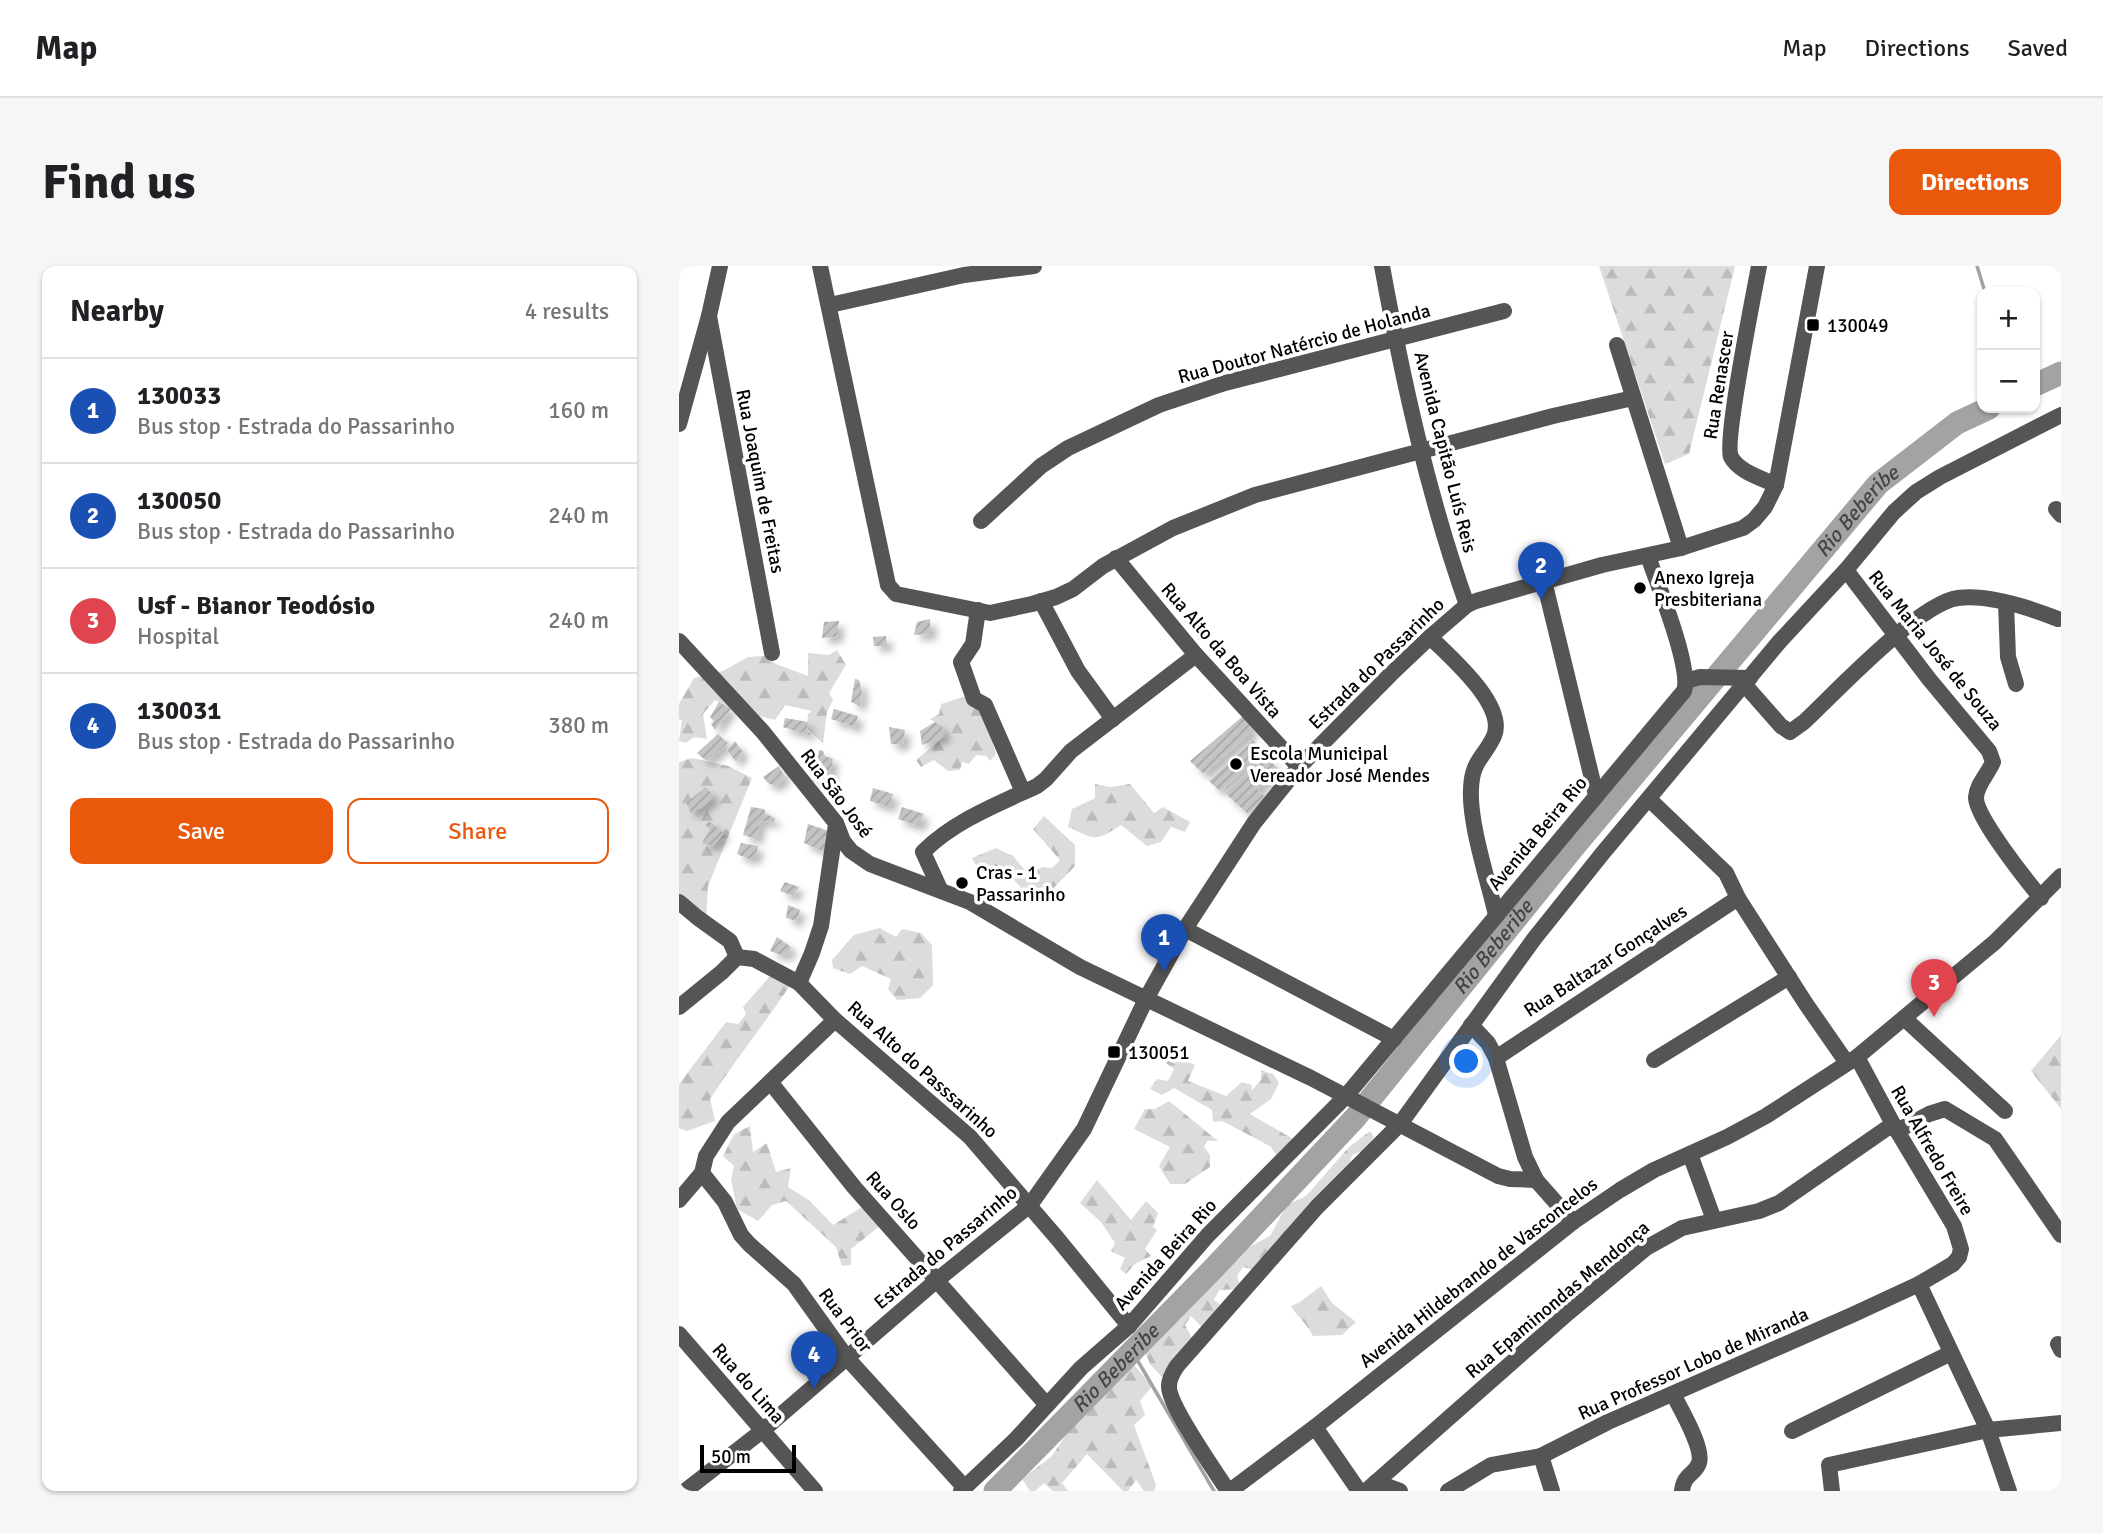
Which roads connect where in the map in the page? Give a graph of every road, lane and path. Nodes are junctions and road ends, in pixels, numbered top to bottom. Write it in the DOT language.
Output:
graph roads {
  1 [pos="720,266"];
  2 [pos="820,266"];
  3 [pos="1034,266"];
  4 [pos="1382,266"];
  5 [pos="1759,266"];
  6 [pos="1818,266"];
  7 [pos="829,305"];
  8 [pos="1504,311"];
  9 [pos="709,316"];
  10 [pos="1396,340"];
  11 [pos="1617,345"];
  12 [pos="1633,398"];
  13 [pos="2061,415"];
  14 [pos="679,424"];
  15 [pos="1421,452"];
  16 [pos="1776,485"];
  17 [pos="981,521"];
  18 [pos="1681,548"];
  19 [pos="1648,556"];
  20 [pos="1116,558"];
  21 [pos="1846,570"];
  22 [pos="1544,581"];
  23 [pos="1041,601"];
  24 [pos="2006,604"];
  25 [pos="1467,605"];
  26 [pos="978,610"];
  27 [pos="2060,620"];
  28 [pos="1897,635"];
  29 [pos="1430,637"];
  30 [pos="679,641"];
  31 [pos="772,653"];
  32 [pos="1196,655"];
  33 [pos="1744,680"];
  34 [pos="1691,681"];
  35 [pos="2016,684"];
  36 [pos="1113,719"];
  37 [pos="1299,767"];
  38 [pos="1023,792"];
  39 [pos="1596,795"];
  40 [pos="1649,799"];
  41 [pos="836,823"];
  42 [pos="2061,876"];
  43 [pos="940,889"];
  44 [pos="1738,898"];
  45 [pos="2041,898"];
  46 [pos="679,902"];
  47 [pos="1496,915"];
  48 [pos="1185,929"];
  49 [pos="737,957"];
  50 [pos="1789,977"];
  51 [pos="799,983"];
  52 [pos="1146,999"];
  53 [pos="679,1007"];
  54 [pos="1903,1018"];
  55 [pos="835,1020"];
  56 [pos="1471,1025"];
  57 [pos="1394,1039"];
  58 [pos="1496,1058"];
  59 [pos="1654,1060"];
  60 [pos="1852,1060"];
  61 [pos="771,1083"];
  62 [pos="1351,1099"];
  63 [pos="2005,1111"];
  64 [pos="1394,1122"];
  65 [pos="1895,1128"];
  66 [pos="1690,1154"];
  67 [pos="702,1173"];
  68 [pos="1536,1180"];
  69 [pos="679,1200"];
  70 [pos="1030,1205"];
  71 [pos="1714,1220"];
  72 [pos="1573,1222"];
  73 [pos="2061,1236"];
  74 [pos="1953,1264"];
  75 [pos="937,1280"];
  76 [pos="1919,1284"];
  77 [pos="1129,1326"];
  78 [pos="679,1334"];
  79 [pos="1951,1353"];
  80 [pos="847,1358"];
  81 [pos="1673,1394"];
  82 [pos="1047,1404"];
  83 [pos="2061,1423"];
  84 [pos="1315,1427"];
  85 [pos="1988,1430"];
  86 [pos="762,1431"];
  87 [pos="1792,1431"];
  88 [pos="1541,1456"];
  89 [pos="1371,1486"];
  90 [pos="963,1489"];
  91 [pos="685,1491"];
  92 [pos="815,1491"];
  93 [pos="1229,1491"];
  94 [pos="1359,1491"];
  95 [pos="1400,1491"];
  96 [pos="1448,1491"];
  97 [pos="1552,1491"];
  98 [pos="1682,1491"];
  99 [pos="1832,1491"];
  100 [pos="2009,1491"];
  1 -- 9 [label="street"];
  2 -- 7 [label="street"];
  3 -- 7 [label="street"];
  4 -- 10 [label="street, Avenida Capitão Luís Reis"];
  5 -- 16 [label="street, Rua Renascer"];
  6 -- 16 [label="street, Estrada do Passarinho"];
  7 -- 26 [label="street"];
  8 -- 10 [label="street, Rua Doutor Natércio de Holanda"];
  9 -- 14 [label="street"];
  9 -- 31 [label="street, Rua Joaquim de Freitas"];
  10 -- 15 [label="street, Avenida Capitão Luís Reis"];
  10 -- 17 [label="street, Rua Doutor Natércio de Holanda"];
  11 -- 12 [label="street"];
  12 -- 15 [label="street"];
  12 -- 18 [label="street"];
  13 -- 21 [label="street"];
  15 -- 20 [label="street"];
  15 -- 25 [label="street, Avenida Capitão Luís Reis"];
  16 -- 18 [label="street, Estrada do Passarinho"];
  18 -- 19 [label="street, Estrada do Passarinho"];
  19 -- 22 [label="street, Estrada do Passarinho"];
  19 -- 34 [label="street"];
  20 -- 23 [label="street"];
  20 -- 32 [label="street, Rua Alto da Boa Vista"];
  21 -- 28 [label="street, Rua Maria José de Souza"];
  21 -- 33 [label="street"];
  22 -- 25 [label="street, Estrada do Passarinho"];
  22 -- 39 [label="street"];
  23 -- 26 [label="street"];
  23 -- 36 [label="street"];
  24 -- 27 [label="street"];
  24 -- 28 [label="street"];
  24 -- 35 [label="street"];
  25 -- 29 [label="street, Estrada do Passarinho"];
  26 -- 38 [label="street"];
  28 -- 33 [label="street"];
  28 -- 45 [label="street, Rua Maria José de Souza"];
  29 -- 37 [label="street, Estrada do Passarinho"];
  29 -- 47 [label="street"];
  30 -- 41 [label="street, Rua São José"];
  32 -- 36 [label="street"];
  32 -- 37 [label="street, Rua Alto da Boa Vista"];
  33 -- 34 [label="street"];
  33 -- 40 [label="street"];
  34 -- 39 [label="street, Avenida Beira Rio"];
  36 -- 38 [label="street"];
  37 -- 48 [label="street, Estrada do Passarinho"];
  38 -- 43 [label="street"];
  39 -- 47 [label="street, Avenida Beira Rio"];
  40 -- 44 [label="street, Rua Alfredo Freire"];
  40 -- 56 [label="street"];
  41 -- 43 [label="street, Rua São José"];
  41 -- 51 [label="street"];
  42 -- 45 [label="street, Avenida Hildebrando de Vasconcelos"];
  43 -- 52 [label="street, Rua São José"];
  44 -- 50 [label="street, Rua Alfredo Freire"];
  44 -- 58 [label="street, Rua Baltazar Gonçalves"];
  45 -- 54 [label="street, Avenida Hildebrando de Vasconcelos"];
  46 -- 49 [label="street"];
  47 -- 57 [label="street, Avenida Beira Rio"];
  48 -- 52 [label="street, Estrada do Passarinho"];
  48 -- 57 [label="street"];
  49 -- 51 [label="street, Rua Alto do Passsarinho"];
  49 -- 53 [label="street"];
  50 -- 59 [label="street"];
  50 -- 60 [label="street, Rua Alfredo Freire"];
  51 -- 55 [label="street, Rua Alto do Passsarinho"];
  52 -- 62 [label="street, Rua São José"];
  52 -- 70 [label="street, Estrada do Passarinho"];
  54 -- 60 [label="street, Avenida Hildebrando de Vasconcelos"];
  54 -- 63 [label="street"];
  55 -- 61 [label="street"];
  55 -- 70 [label="street, Rua Alto do Passsarinho"];
  56 -- 58 [label="street"];
  56 -- 64 [label="street"];
  57 -- 62 [label="street, Avenida Beira Rio"];
  58 -- 68 [label="street"];
  60 -- 65 [label="street, Rua Alfredo Freire"];
  60 -- 66 [label="street, Avenida Hildebrando de Vasconcelos"];
  61 -- 67 [label="street"];
  61 -- 75 [label="street, Rua Oslo"];
  62 -- 64 [label="street, Rua São José"];
  62 -- 77 [label="street, Avenida Beira Rio"];
  64 -- 68 [label="street, Rua São José"];
  64 -- 93 [label="street"];
  65 -- 71 [label="street, Rua Epaminondas Mendonça"];
  65 -- 73 [label="street, Rua Epaminondas Mendonça"];
  65 -- 74 [label="street, Rua Alfredo Freire"];
  66 -- 71 [label="street"];
  66 -- 72 [label="street, Avenida Hildebrando de Vasconcelos"];
  67 -- 69 [label="street"];
  67 -- 80 [label="street, Rua Prior"];
  68 -- 72 [label="street"];
  70 -- 75 [label="street, Estrada do Passarinho"];
  70 -- 77 [label="street, Rua Alto do Passsarinho"];
  71 -- 89 [label="street, Rua Epaminondas Mendonça"];
  72 -- 84 [label="street, Avenida Hildebrando de Vasconcelos"];
  74 -- 76 [label="street, Rua Professor Lobo de Miranda"];
  75 -- 80 [label="street, Estrada do Passarinho"];
  75 -- 82 [label="street, Rua Oslo"];
  76 -- 79 [label="street"];
  76 -- 81 [label="street, Rua Professor Lobo de Miranda"];
  77 -- 82 [label="street, Avenida Beira Rio"];
  78 -- 86 [label="street, Rua do Lima"];
  79 -- 85 [label="street"];
  79 -- 87 [label="street"];
  80 -- 86 [label="street, Estrada do Passarinho"];
  80 -- 90 [label="street, Rua Prior"];
  81 -- 88 [label="street, Rua Professor Lobo de Miranda"];
  81 -- 98 [label="street"];
  82 -- 90 [label="street, Avenida Beira Rio"];
  83 -- 85 [label="street"];
  84 -- 93 [label="street, Avenida Hildebrando de Vasconcelos"];
  84 -- 94 [label="street"];
  85 -- 99 [label="street"];
  85 -- 100 [label="street"];
  86 -- 91 [label="street, Estrada do Passarinho"];
  86 -- 92 [label="street, Rua do Lima"];
  88 -- 96 [label="street, Rua Professor Lobo de Miranda"];
  88 -- 97 [label="street"];
  89 -- 95 [label="street"];
}
